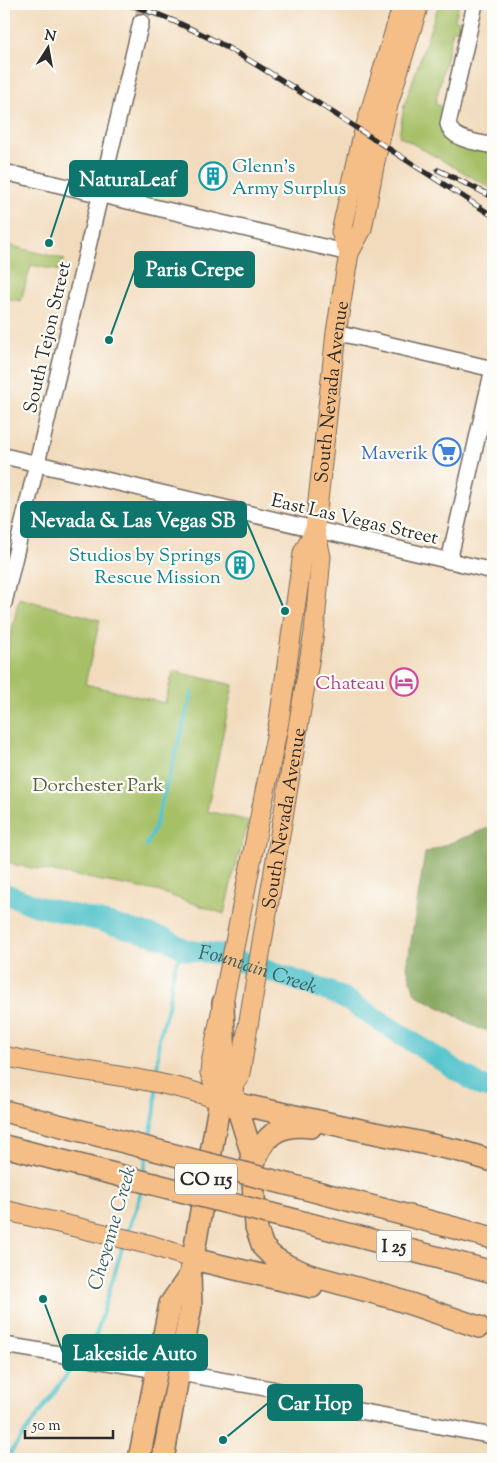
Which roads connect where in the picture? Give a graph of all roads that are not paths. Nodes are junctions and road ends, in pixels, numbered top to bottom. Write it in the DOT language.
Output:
graph roads {
  1 [pos="403,4"];
  2 [pos="419,4"];
  3 [pos="475,4"];
  4 [pos="141,22"];
  5 [pos="493,146"];
  6 [pos="4,172"];
  7 [pos="99,195"];
  8 [pos="349,253"];
  9 [pos="336,332"];
  10 [pos="493,369"];
  11 [pos="4,456"];
  12 [pos="37,464"];
  13 [pos="315,530"];
  14 [pos="449,561"];
  15 [pos="493,571"];
  16 [pos="4,603"];
  17 [pos="223,1003"];
  18 [pos="4,1056"];
  19 [pos="226,1065"];
  20 [pos="228,1097"];
  21 [pos="4,1111"];
  22 [pos="432,1145"];
  23 [pos="4,1146"];
  24 [pos="493,1161"];
  25 [pos="251,1171"];
  26 [pos="4,1210"];
  27 [pos="493,1238"];
  28 [pos="191,1267"];
  29 [pos="493,1272"];
  30 [pos="486,1329"];
  31 [pos="4,1345"];
  32 [pos="157,1370"];
  33 [pos="180,1373"];
  34 [pos="493,1436"];
  35 [pos="139,1459"];
  36 [pos="163,1459"];
  1 -- 8 [label="main road, South Nevada Avenue"];
  2 -- 8 [label="main road, South Nevada Avenue"];
  3 -- 5 [label="street"];
  4 -- 7 [label="street, South Tejon Street"];
  6 -- 7 [label="street"];
  7 -- 8 [label="street"];
  7 -- 12 [label="street, South Tejon Street"];
  8 -- 9 [label="main road, South Nevada Avenue"];
  9 -- 10 [label="street"];
  9 -- 13 [label="main road, South Nevada Avenue"];
  10 -- 14 [label="street"];
  11 -- 12 [label="street, East Las Vegas Street"];
  12 -- 13 [label="street, East Las Vegas Street"];
  12 -- 16 [label="street, South Tejon Street"];
  13 -- 14 [label="street, East Las Vegas Street"];
  13 -- 17 [label="main road, South Nevada Avenue"];
  13 -- 19 [label="main road, South Nevada Avenue"];
  14 -- 15 [label="street, East Las Vegas Street"];
  17 -- 19 [label="highway"];
  18 -- 20 [label="main road"];
  19 -- 20 [label="highway"];
  20 -- 22 [label="highway"];
  20 -- 25 [label="highway"];
  20 -- 28 [label="highway, CO 115"];
  21 -- 27 [label="highway, I 25, bridge"];
  22 -- 24 [label="highway"];
  22 -- 25 [label="highway"];
  23 -- 29 [label="highway, I 25, bridge"];
  25 -- 30 [label="highway"];
  26 -- 28 [label="main road"];
  28 -- 30 [label="highway"];
  28 -- 32 [label="highway, CO 115"];
  28 -- 33 [label="highway, CO 115"];
  31 -- 32 [label="street"];
  32 -- 35 [label="highway, CO 115"];
  33 -- 34 [label="street"];
  33 -- 36 [label="highway, CO 115"];
}
